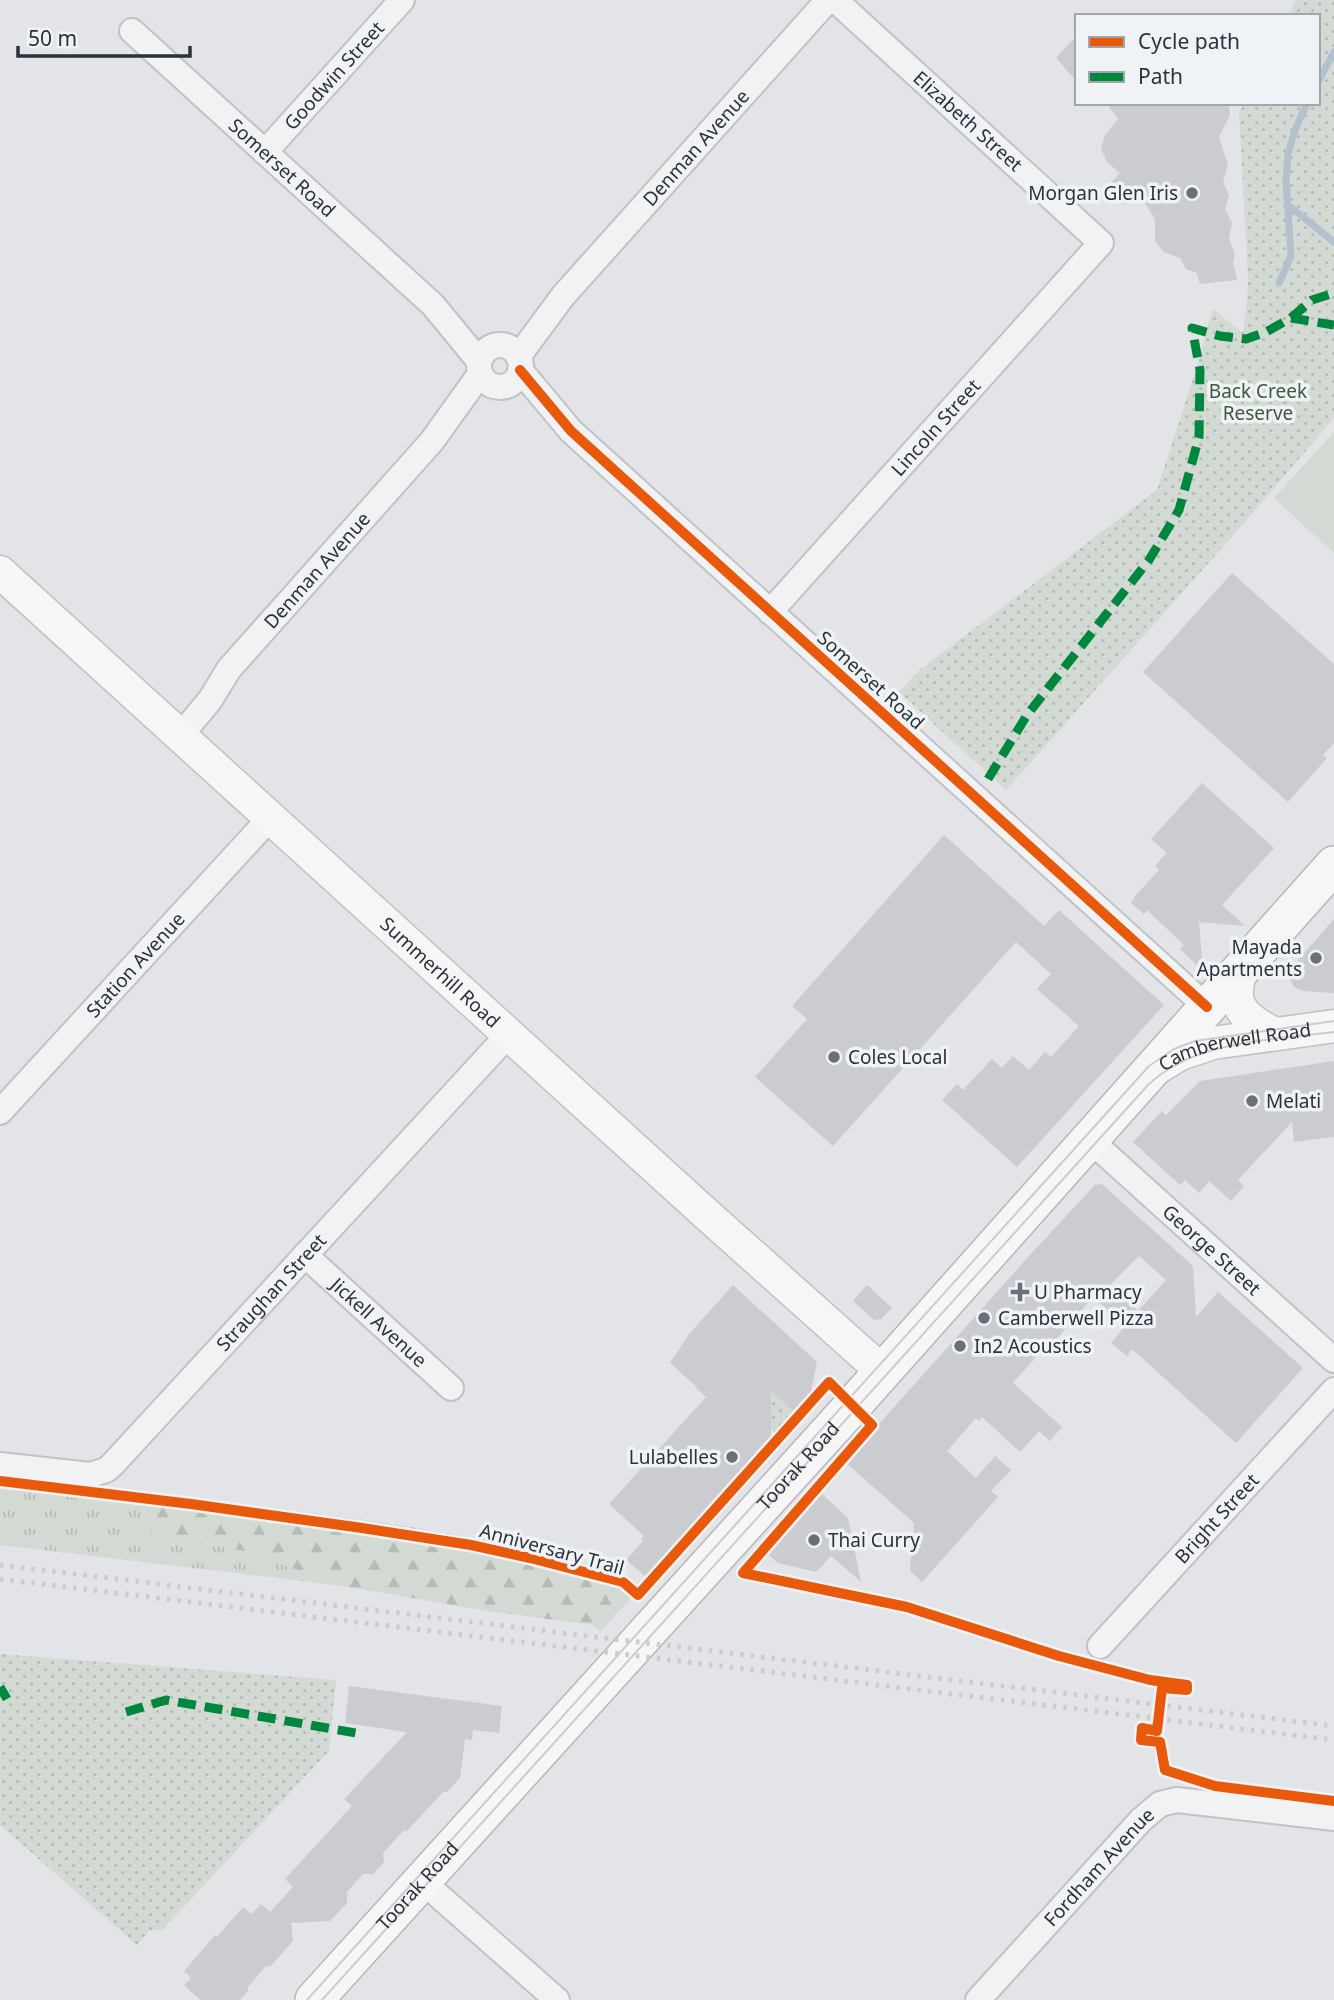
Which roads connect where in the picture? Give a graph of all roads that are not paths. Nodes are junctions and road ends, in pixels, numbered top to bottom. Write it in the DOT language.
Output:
graph roads {
  1 [pos="402,0"];
  2 [pos="828,0"];
  3 [pos="835,0"];
  4 [pos="132,31"];
  5 [pos="265,152"];
  6 [pos="1101,243"];
  7 [pos="499,366"];
  8 [pos="0,572"];
  9 [pos="770,612"];
  10 [pos="175,730"];
  11 [pos="271,817"];
  12 [pos="1334,865"];
  13 [pos="1245,964"];
  14 [pos="1207,1007"];
  15 [pos="1334,1026"];
  16 [pos="509,1034"];
  17 [pos="1275,1034"];
  18 [pos="1143,1079"];
  19 [pos="0,1112"];
  20 [pos="1090,1140"];
  21 [pos="305,1255"];
  22 [pos="1334,1360"];
  23 [pos="882,1371"];
  24 [pos="451,1388"];
  25 [pos="1334,1390"];
  26 [pos="0,1465"];
  27 [pos="1100,1646"];
  28 [pos="1334,1818"];
  29 [pos="422,1881"];
  30 [pos="314,2000"];
  31 [pos="557,2000"];
  32 [pos="978,2000"];
  1 -- 5 [label="street, Goodwin Street"];
  2 -- 7 [label="street, Denman Avenue"];
  3 -- 6 [label="street, Elizabeth Street"];
  4 -- 5 [label="street, Somerset Road"];
  5 -- 7 [label="street, Somerset Road"];
  6 -- 9 [label="street, Lincoln Street"];
  7 -- 9 [label="street, Somerset Road"];
  7 -- 10 [label="street, Denman Avenue"];
  8 -- 10 [label="main road, Summerhill Road"];
  9 -- 14 [label="street, Somerset Road"];
  10 -- 11 [label="main road, Summerhill Road"];
  11 -- 16 [label="main road, Summerhill Road"];
  11 -- 19 [label="street, Station Avenue"];
  12 -- 13 [label="highway, Toorak Road"];
  13 -- 14 [label="highway, Toorak Road"];
  13 -- 17 [label="main road"];
  14 -- 18 [label="highway, Toorak Road"];
  15 -- 17 [label="main road, Camberwell Road"];
  16 -- 21 [label="street, Straughan Street"];
  16 -- 23 [label="main road, Summerhill Road"];
  17 -- 18 [label="main road, Camberwell Road"];
  18 -- 20 [label="highway, Toorak Road"];
  20 -- 22 [label="street, George Street"];
  20 -- 23 [label="highway, Toorak Road"];
  21 -- 24 [label="street, Jickell Avenue"];
  21 -- 26 [label="street, Straughan Street"];
  23 -- 29 [label="highway, Toorak Road"];
  25 -- 27 [label="street, Bright Street"];
  28 -- 32 [label="street, Fordham Avenue"];
  29 -- 30 [label="highway, Toorak Road"];
  29 -- 31 [label="street"];
}
